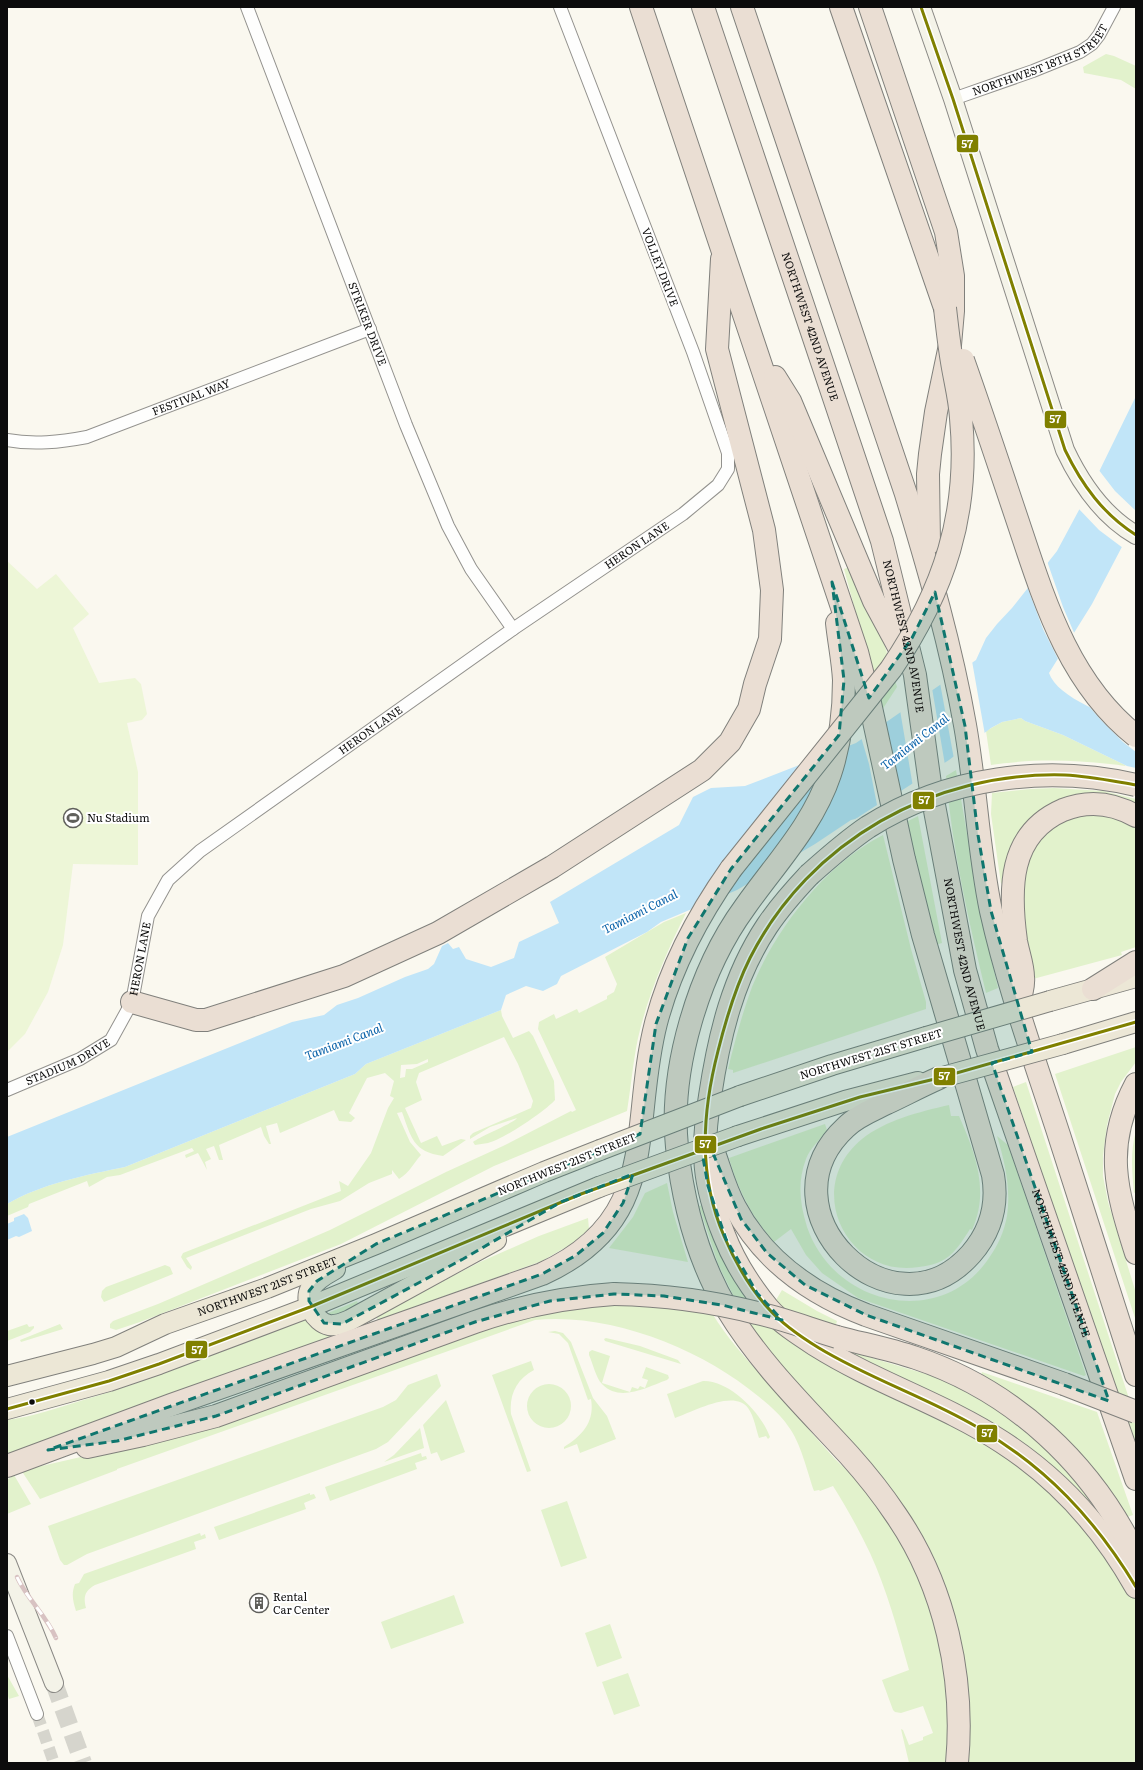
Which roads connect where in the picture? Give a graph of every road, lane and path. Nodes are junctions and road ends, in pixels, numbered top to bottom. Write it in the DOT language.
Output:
graph roads {
  1 [pos="247,7"];
  2 [pos="560,7"];
  3 [pos="641,7"];
  4 [pos="703,7"];
  5 [pos="742,7"];
  6 [pos="841,7"];
  7 [pos="870,7"];
  8 [pos="921,7"];
  9 [pos="1114,7"];
  10 [pos="953,99"];
  11 [pos="722,247"];
  12 [pos="945,308"];
  13 [pos="370,329"];
  14 [pos="756,347"];
  15 [pos="7,440"];
  16 [pos="683,514"];
  17 [pos="1134,534"];
  18 [pos="929,570"];
  19 [pos="832,582"];
  20 [pos="513,629"];
  21 [pos="915,674"];
  22 [pos="1136,736"];
  23 [pos="1136,785"];
  24 [pos="1136,816"];
  25 [pos="1136,962"];
  26 [pos="1136,977"];
  27 [pos="1092,989"];
  28 [pos="132,1002"];
  29 [pos="1019,1014"];
  30 [pos="1136,1022"];
  31 [pos="939,1078"];
  32 [pos="1136,1084"];
  33 [pos="7,1090"];
  34 [pos="704,1130"];
  35 [pos="561,1202"];
  36 [pos="376,1244"];
  37 [pos="1136,1253"];
  38 [pos="310,1307"];
  39 [pos="1136,1375"];
  40 [pos="7,1376"];
  41 [pos="7,1409"];
  42 [pos="1136,1412"];
  43 [pos="48,1450"];
  44 [pos="7,1466"];
  45 [pos="1136,1479"];
  46 [pos="1136,1556"];
  47 [pos="7,1563"];
  48 [pos="1136,1587"];
  49 [pos="7,1636"];
  50 [pos="54,1683"];
  51 [pos="37,1714"];
  52 [pos="957,1763"];
  1 -- 13 [label="street, STRIKER DRIVE"];
  2 -- 16 [label="street, VOLLEY DRIVE"];
  3 -- 11 [label="highway"];
  4 -- 21 [label="highway, NORTHWEST 42ND AVENUE"];
  5 -- 18 [label="highway"];
  6 -- 12 [label="highway"];
  7 -- 18 [label="highway"];
  8 -- 10 [label="street"];
  9 -- 10 [label="street, NORTHWEST 18TH STREET"];
  10 -- 17 [label="street"];
  11 -- 14 [label="highway"];
  11 -- 28 [label="highway"];
  12 -- 22 [label="highway, bridge"];
  12 -- 43 [label="highway, bridge"];
  13 -- 15 [label="street, FESTIVAL WAY"];
  13 -- 20 [label="street, STRIKER DRIVE"];
  14 -- 19 [label="highway"];
  14 -- 21 [label="highway"];
  16 -- 20 [label="street, HERON LANE"];
  18 -- 29 [label="highway"];
  19 -- 31 [label="highway"];
  19 -- 52 [label="highway"];
  20 -- 28 [label="street, HERON LANE"];
  21 -- 45 [label="highway, NORTHWEST 42ND AVENUE"];
  23 -- 34 [label="highway, bridge"];
  24 -- 29 [label="highway"];
  25 -- 27 [label="highway"];
  26 -- 27 [label="main road, NORTHWEST 21ST STREET"];
  27 -- 36 [label="main road, NORTHWEST 21ST STREET, bridge"];
  28 -- 33 [label="street, STADIUM DRIVE"];
  29 -- 39 [label="highway"];
  30 -- 31 [label="main road, bridge"];
  31 -- 35 [label="main road, bridge"];
  32 -- 37 [label="highway"];
  34 -- 42 [label="highway, bridge"];
  34 -- 48 [label="highway"];
  35 -- 38 [label="main road"];
  35 -- 38 [label="main road"];
  36 -- 38 [label="main road"];
  36 -- 40 [label="main road, NORTHWEST 21ST STREET"];
  38 -- 41 [label="main road"];
  43 -- 44 [label="highway"];
  43 -- 46 [label="highway, bridge"];
  47 -- 50 [label="street"];
  49 -- 51 [label="street"];
}
